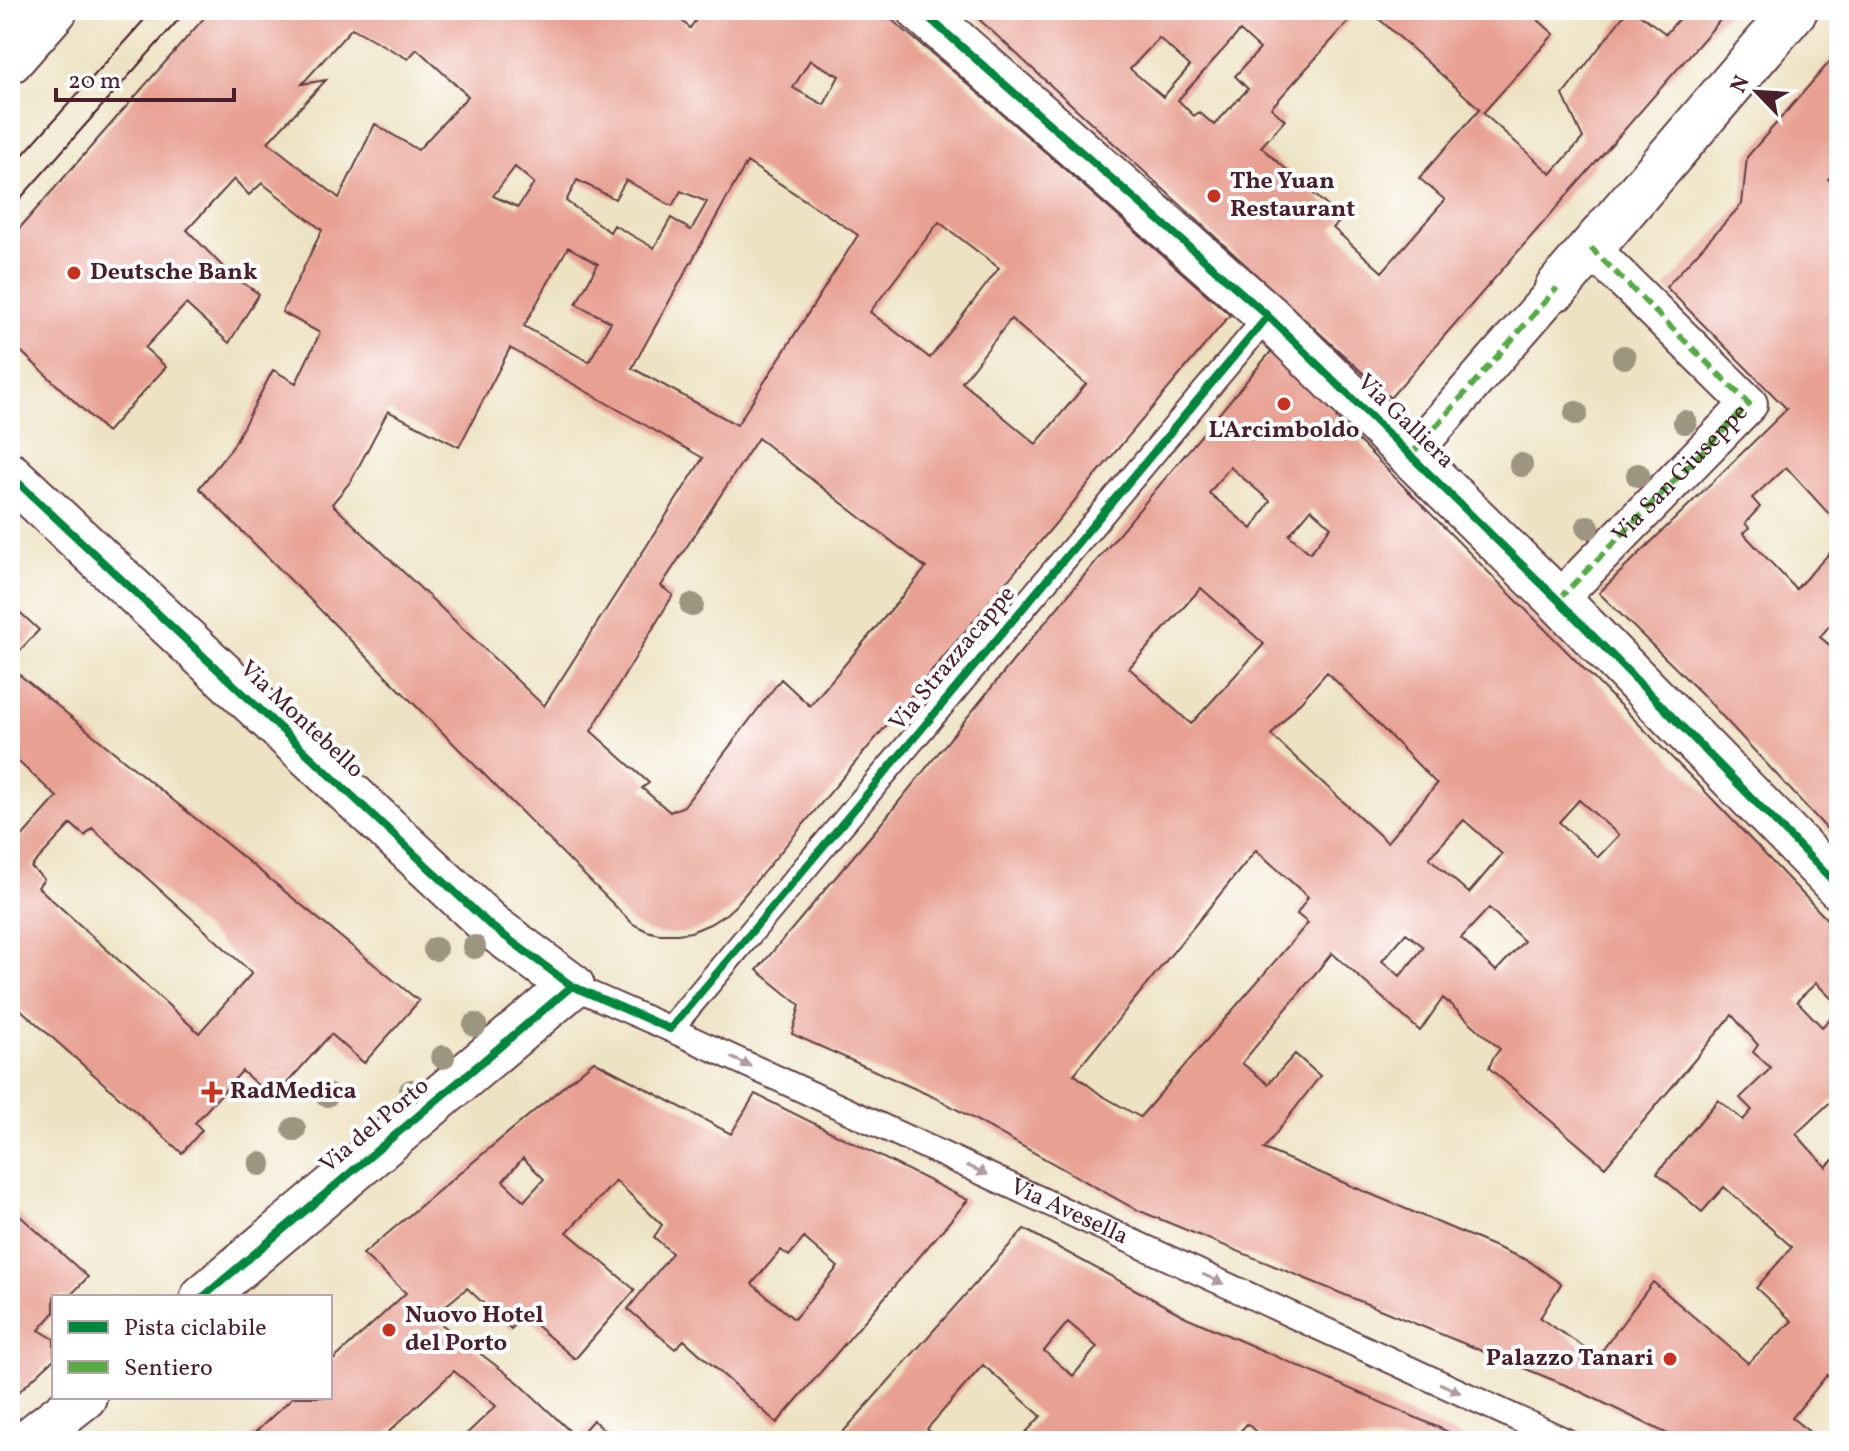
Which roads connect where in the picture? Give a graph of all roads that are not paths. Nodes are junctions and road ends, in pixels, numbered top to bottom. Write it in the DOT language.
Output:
graph roads {
  1 [pos="55,10"];
  2 [pos="920,10"];
  3 [pos="1795,10"];
  4 [pos="10,61"];
  5 [pos="1591,248"];
  6 [pos="1557,288"];
  7 [pos="1268,316"];
  8 [pos="1411,455"];
  9 [pos="10,475"];
  10 [pos="1558,600"];
  11 [pos="1839,887"];
  12 [pos="572,986"];
  13 [pos="670,1029"];
  14 [pos="205,1295"];
  15 [pos="1566,1441"];
  1 -- 4 [label="street"];
  2 -- 7 [label="street, Via Galliera"];
  3 -- 5 [label="street"];
  5 -- 6 [label="street"];
  5 -- 10 [label="street, Via San Giuseppe"];
  6 -- 8 [label="street"];
  7 -- 8 [label="street, Via Galliera"];
  7 -- 13 [label="lane, Via Strazzacappe"];
  8 -- 10 [label="street, Via Galliera"];
  9 -- 12 [label="street, Via Montebello"];
  10 -- 11 [label="street, Via Galliera"];
  12 -- 13 [label="lane, Via Avesella"];
  12 -- 14 [label="street, Via del Porto"];
  13 -- 15 [label="lane, Via Avesella, one-way"];
}
